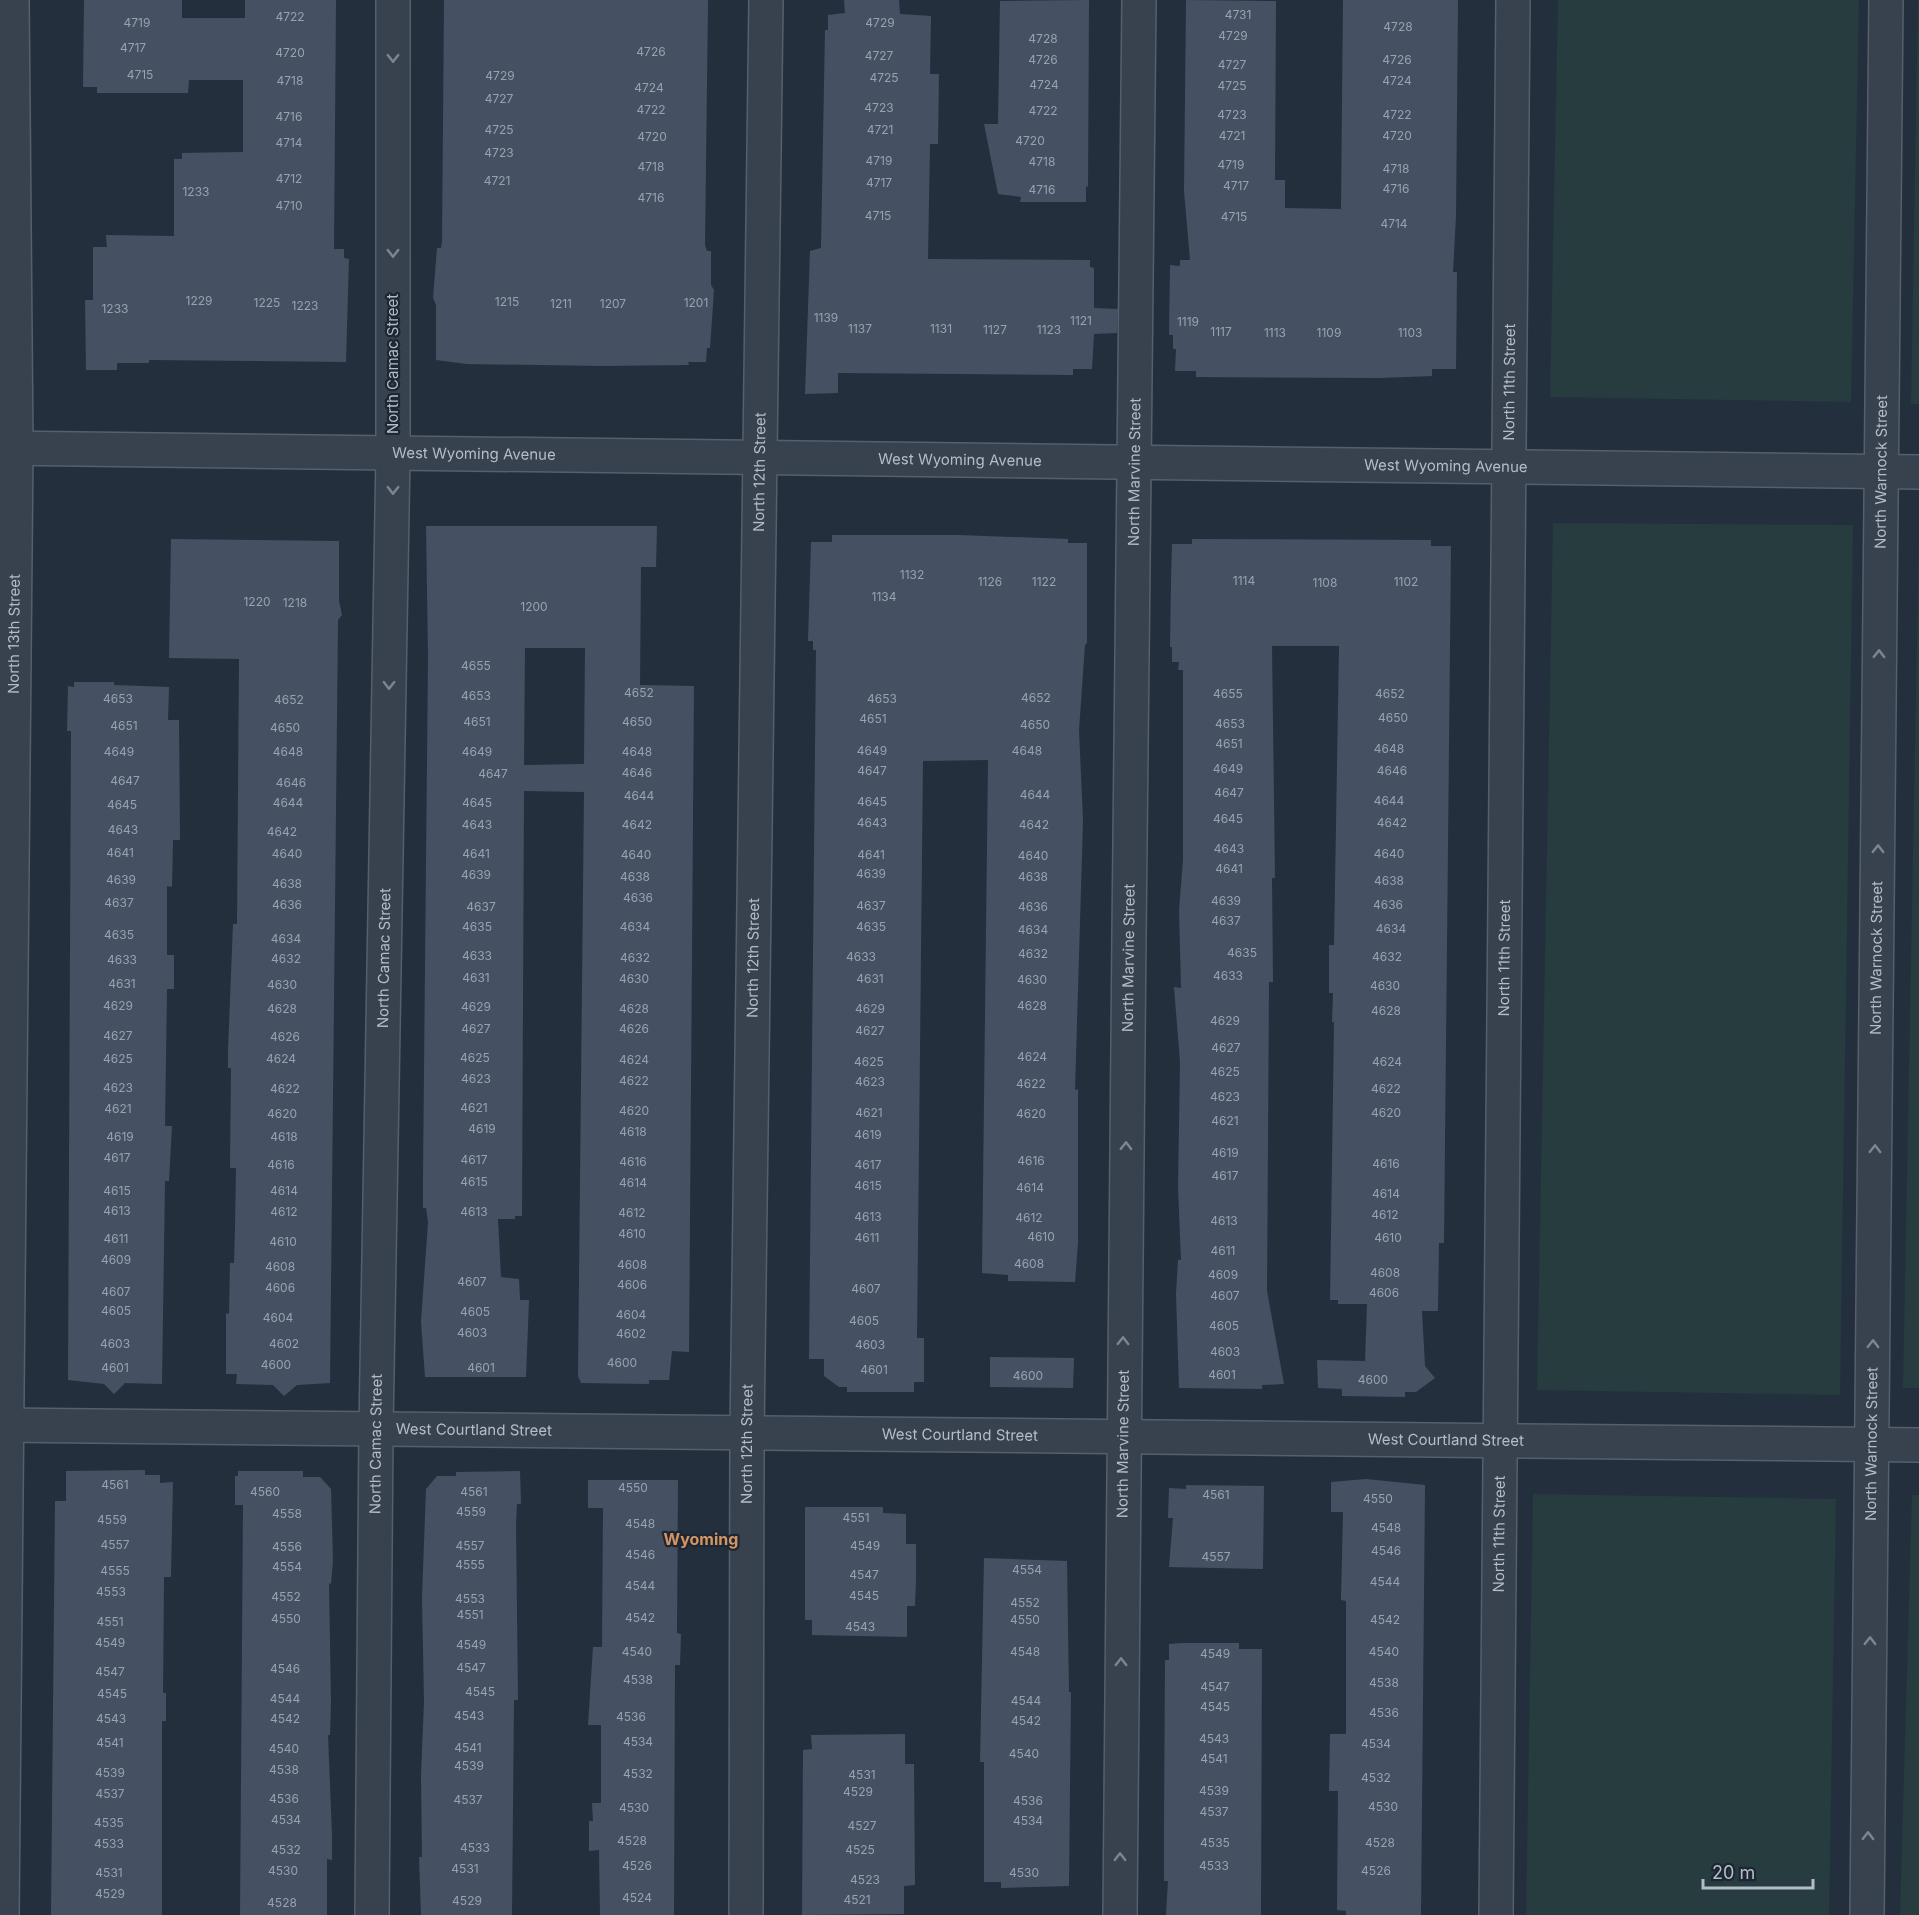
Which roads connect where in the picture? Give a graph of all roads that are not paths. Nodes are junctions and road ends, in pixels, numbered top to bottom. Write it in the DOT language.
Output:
graph roads {
  1 [pos="393,0"];
  2 [pos="766,0"];
  3 [pos="1139,0"];
  4 [pos="1513,0"];
  5 [pos="1886,0"];
  6 [pos="8,2"];
  7 [pos="8,448"];
  8 [pos="393,454"];
  9 [pos="760,457"];
  10 [pos="1136,463"];
  11 [pos="1508,468"];
  12 [pos="1881,472"];
  13 [pos="1919,472"];
  14 [pos="4,1425"];
  15 [pos="376,1429"];
  16 [pos="747,1433"];
  17 [pos="1122,1437"];
  18 [pos="1499,1440"];
  19 [pos="1872,1444"];
  20 [pos="1919,1445"];
  21 [pos="2,1915"];
  22 [pos="372,1915"];
  23 [pos="746,1915"];
  24 [pos="1120,1915"];
  25 [pos="1496,1915"];
  26 [pos="1867,1915"];
  1 -- 8 [label="street, North Camac Street, one-way"];
  2 -- 9 [label="street, North 12th Street"];
  3 -- 10 [label="street, North Marvine Street"];
  4 -- 11 [label="street, North 11th Street"];
  5 -- 12 [label="street, North Warnock Street"];
  6 -- 7 [label="street, North 13th Street"];
  7 -- 8 [label="street, West Wyoming Avenue"];
  7 -- 14 [label="street, North 13th Street"];
  8 -- 9 [label="street, West Wyoming Avenue"];
  8 -- 15 [label="street, North Camac Street, one-way"];
  9 -- 10 [label="street, West Wyoming Avenue"];
  9 -- 16 [label="street, North 12th Street"];
  10 -- 11 [label="street, West Wyoming Avenue"];
  17 -- 10 [label="street, North Marvine Street, one-way"];
  11 -- 12 [label="street, West Wyoming Avenue"];
  11 -- 18 [label="street, North 11th Street"];
  12 -- 13 [label="street, West Wyoming Avenue"];
  19 -- 12 [label="street, North Warnock Street, one-way"];
  14 -- 15 [label="street, West Courtland Street"];
  14 -- 21 [label="street, North 13th Street"];
  15 -- 16 [label="street, West Courtland Street"];
  15 -- 22 [label="street, North Camac Street"];
  16 -- 17 [label="street, West Courtland Street"];
  16 -- 23 [label="street, North 12th Street"];
  17 -- 18 [label="street, West Courtland Street"];
  24 -- 17 [label="street, North Marvine Street, one-way"];
  18 -- 19 [label="street, West Courtland Street"];
  18 -- 25 [label="street, North 11th Street"];
  19 -- 20 [label="street, West Courtland Street"];
  26 -- 19 [label="street, North Warnock Street, one-way"];
}
